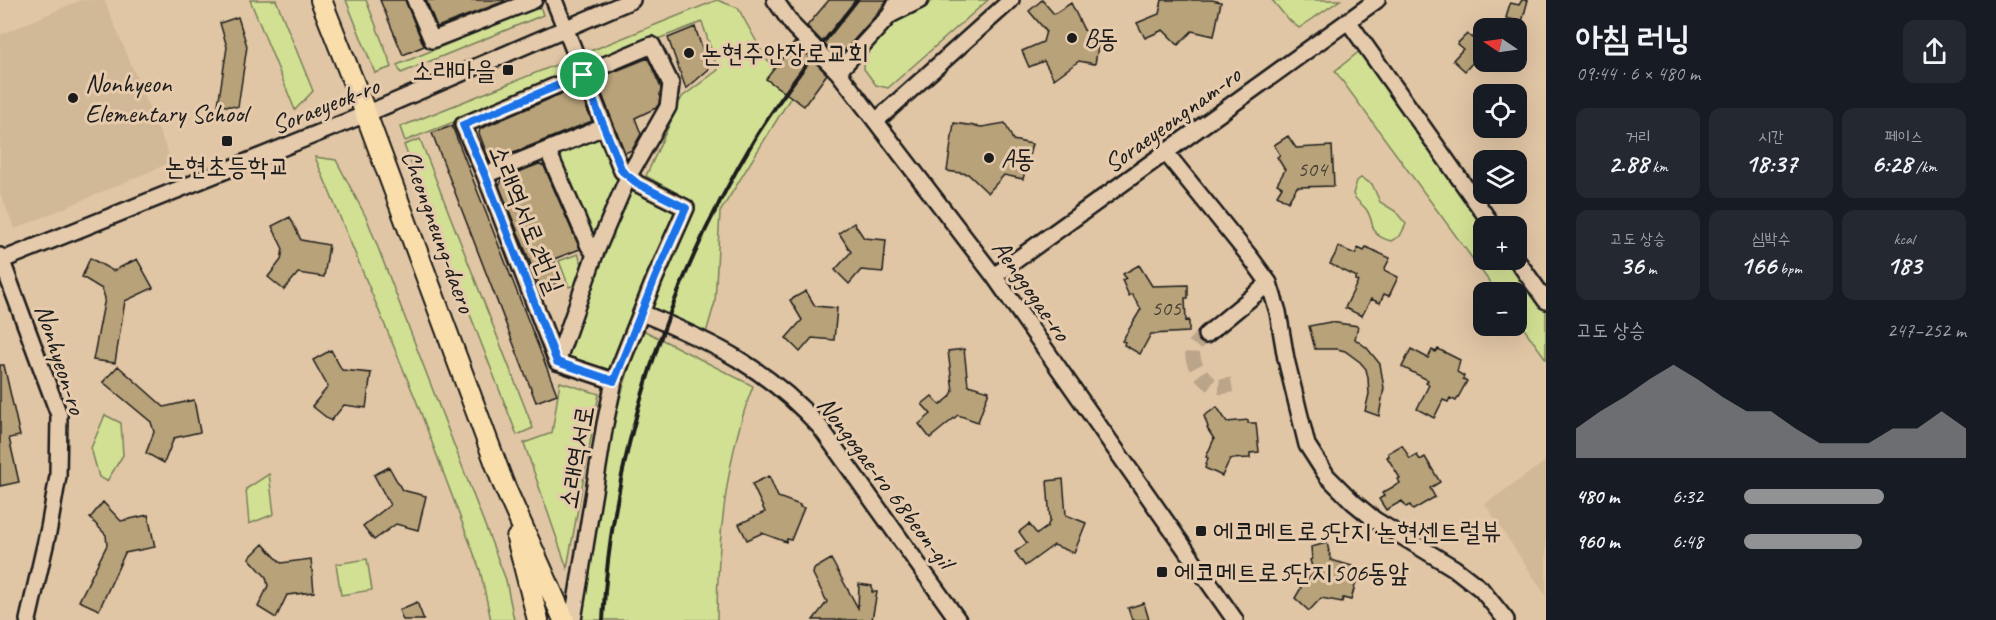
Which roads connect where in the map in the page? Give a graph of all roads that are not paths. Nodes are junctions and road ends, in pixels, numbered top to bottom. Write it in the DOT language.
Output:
graph roads {
  1 [pos="321,0"];
  2 [pos="415,0"];
  3 [pos="534,0"];
  4 [pos="554,0"];
  5 [pos="632,0"];
  6 [pos="775,0"];
  7 [pos="920,0"];
  8 [pos="1011,0"];
  9 [pos="1377,0"];
  10 [pos="896,5"];
  11 [pos="1348,21"];
  12 [pos="565,28"];
  13 [pos="838,72"];
  14 [pos="583,75"];
  15 [pos="366,114"];
  16 [pos="877,120"];
  17 [pos="604,127"];
  18 [pos="548,151"];
  19 [pos="1166,153"];
  20 [pos="485,175"];
  21 [pos="628,177"];
  22 [pos="1486,216"];
  23 [pos="595,254"];
  24 [pos="1,259"];
  25 [pos="1524,270"];
  26 [pos="994,276"];
  27 [pos="1269,283"];
  28 [pos="1546,301"];
  29 [pos="642,313"];
  30 [pos="1206,335"];
  31 [pos="557,362"];
  32 [pos="614,381"];
  33 [pos="503,483"];
  34 [pos="28,620"];
  35 [pos="538,620"];
  36 [pos="564,620"];
  37 [pos="573,620"];
  38 [pos="958,620"];
  39 [pos="1234,620"];
  40 [pos="1506,620"];
  1 -- 15 [label="main road, Cheongneung-daero"];
  2 -- 3 [label="street"];
  4 -- 12 [label="street"];
  5 -- 12 [label="street, Soraeyeok-ro"];
  6 -- 13 [label="street, Aenggogae-ro"];
  7 -- 10 [label="street"];
  8 -- 16 [label="street"];
  9 -- 11 [label="street, Soraeyeongnam-ro"];
  10 -- 13 [label="street"];
  11 -- 19 [label="street, Soraeyeongnam-ro"];
  11 -- 22 [label="street"];
  12 -- 14 [label="street"];
  12 -- 15 [label="street, Soraeyeok-ro"];
  13 -- 16 [label="street, Aenggogae-ro"];
  14 -- 17 [label="street"];
  14 -- 20 [label="street, 소래역서로2번길"];
  14 -- 21 [label="street"];
  15 -- 24 [label="street, Soraeyeok-ro"];
  15 -- 33 [label="main road, Cheongneung-daero"];
  16 -- 26 [label="street, Aenggogae-ro"];
  17 -- 18 [label="street"];
  17 -- 21 [label="street"];
  18 -- 20 [label="street"];
  18 -- 23 [label="street"];
  19 -- 26 [label="street, Soraeyeongnam-ro"];
  19 -- 27 [label="street"];
  20 -- 31 [label="street, 소래역서로2번길"];
  21 -- 23 [label="street"];
  21 -- 29 [label="street, 소래역서로"];
  23 -- 31 [label="street"];
  24 -- 34 [label="street, Nonhyeon-ro"];
  25 -- 28 [label="street"];
  26 -- 39 [label="street, Aenggogae-ro"];
  27 -- 30 [label="street"];
  27 -- 40 [label="street"];
  29 -- 32 [label="street, 소래역서로"];
  29 -- 38 [label="street, Nongogae-ro 68beon-gil"];
  31 -- 32 [label="street"];
  32 -- 37 [label="street, 소래역서로"];
  33 -- 35 [label="main road, Cheongneung-daero"];
  33 -- 36 [label="main road, Cheongneung-daero"];
}
